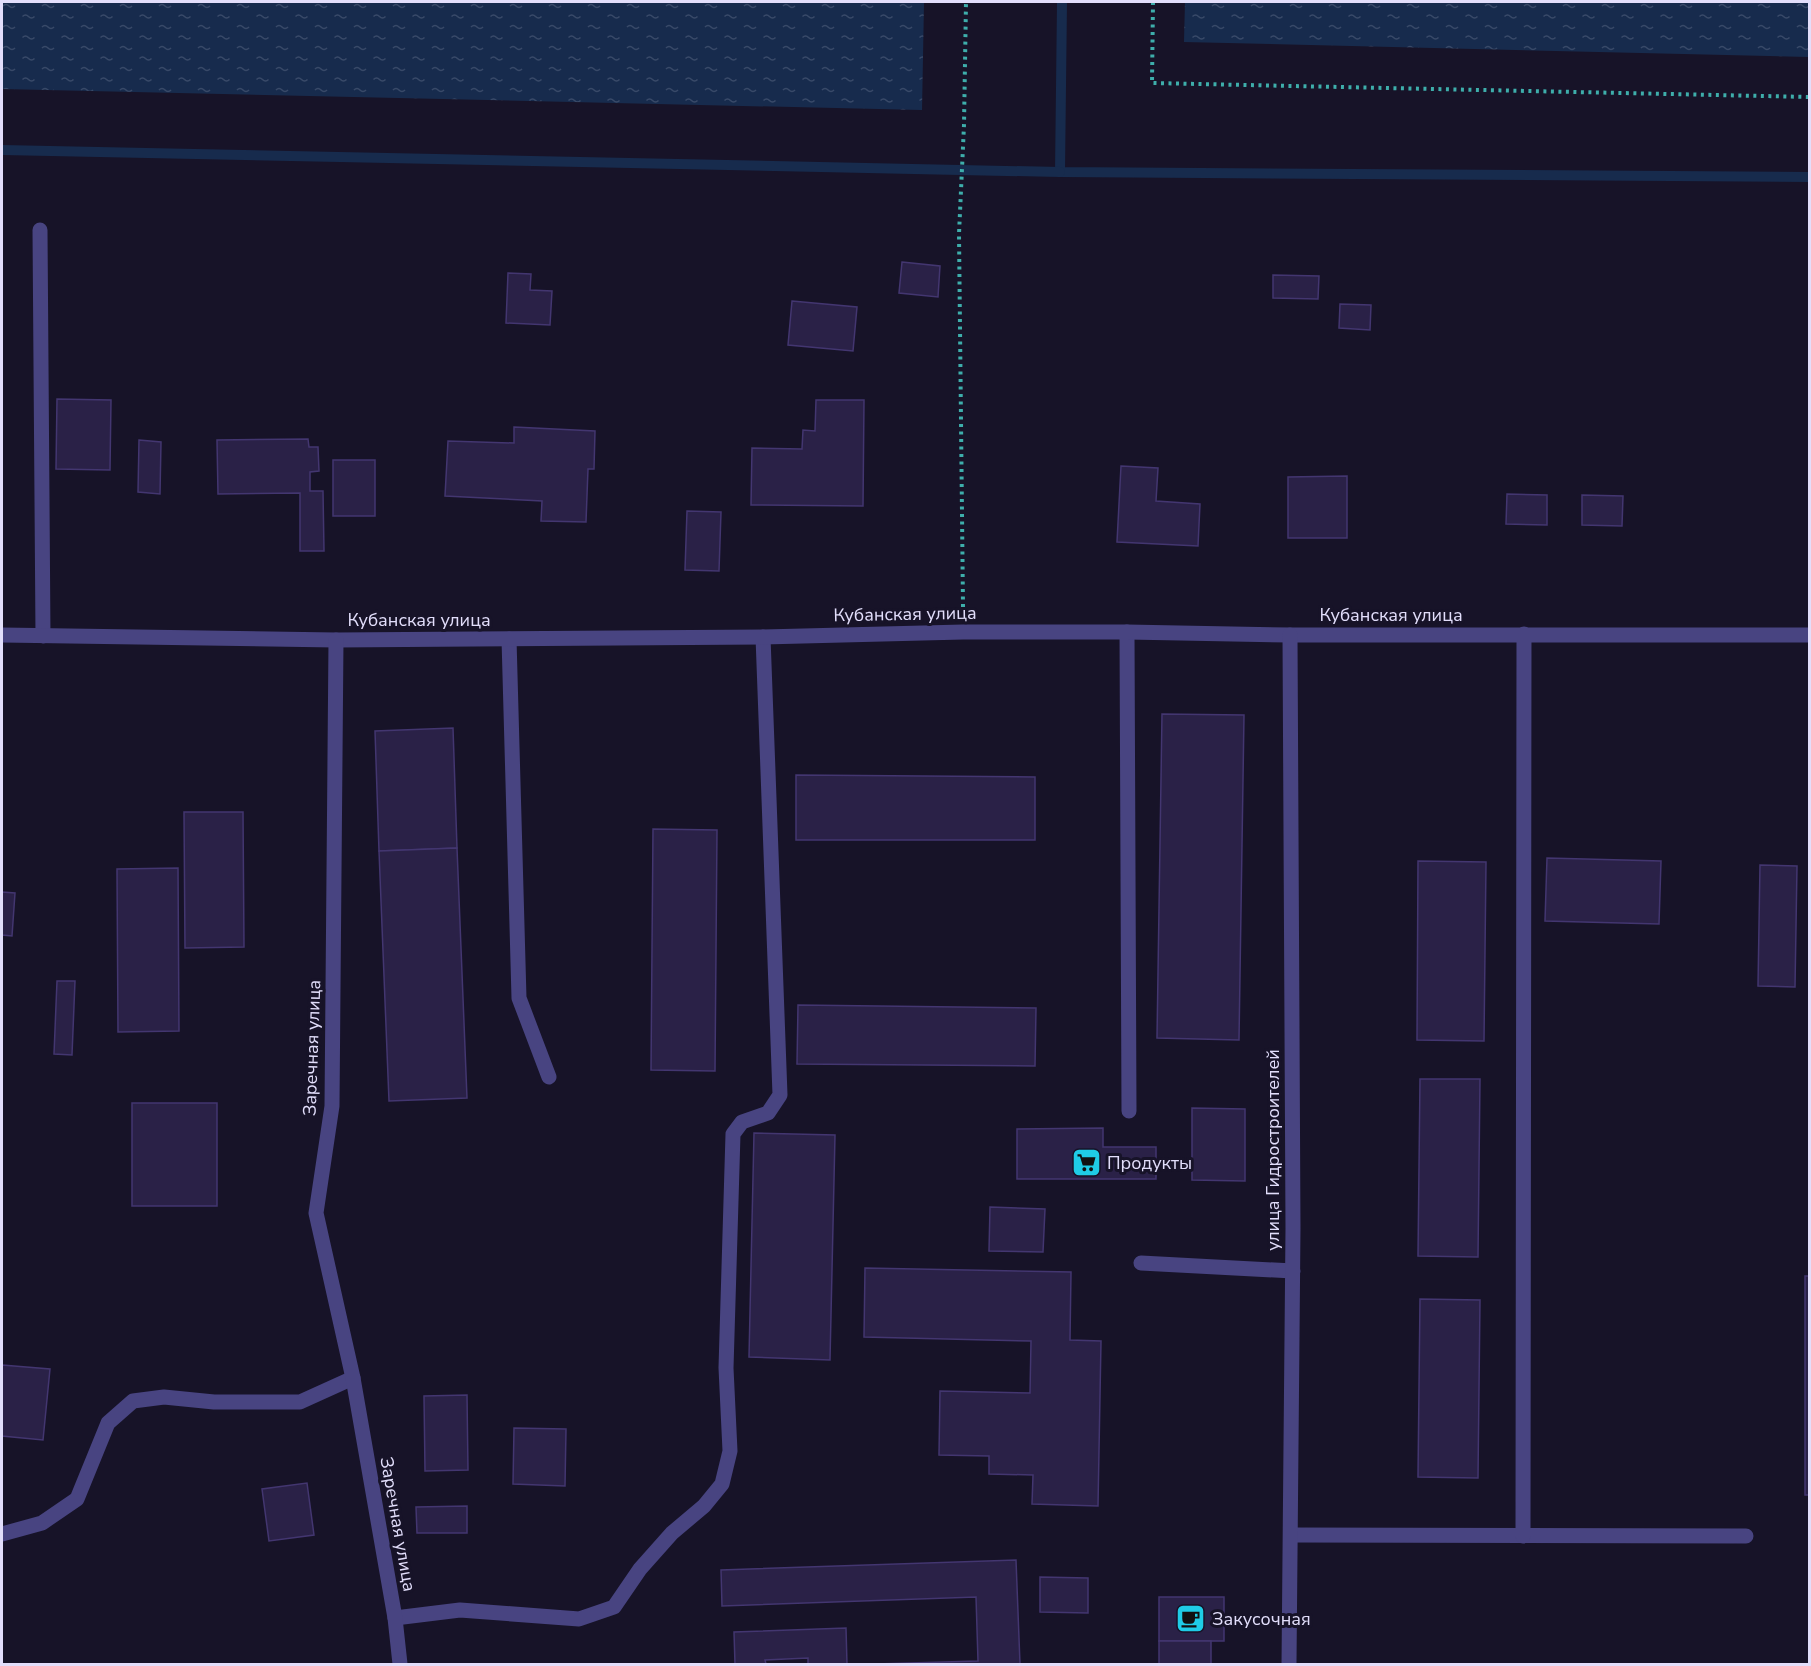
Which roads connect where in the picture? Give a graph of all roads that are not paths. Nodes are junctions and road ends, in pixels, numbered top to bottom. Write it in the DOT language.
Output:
graph roads {
  1 [pos="40,231"];
  2 [pos="1127,632"];
  3 [pos="1524,634"];
  4 [pos="2,635"];
  5 [pos="1290,635"];
  6 [pos="1809,635"];
  7 [pos="43,636"];
  8 [pos="763,636"];
  9 [pos="509,639"];
  10 [pos="336,640"];
  11 [pos="549,1077"];
  12 [pos="1129,1111"];
  13 [pos="1141,1263"];
  14 [pos="1293,1271"];
  15 [pos="353,1378"];
  16 [pos="2,1534"];
  17 [pos="1292,1535"];
  18 [pos="1523,1536"];
  19 [pos="1746,1536"];
  20 [pos="395,1618"];
  21 [pos="400,1665"];
  22 [pos="1289,1665"];
  1 -- 7 [label="street"];
  2 -- 5 [label="street, Кубанская улица"];
  2 -- 8 [label="street, Кубанская улица"];
  2 -- 12 [label="street"];
  3 -- 5 [label="street, Кубанская улица"];
  3 -- 6 [label="street, Кубанская улица"];
  3 -- 18 [label="street"];
  4 -- 7 [label="street, Кубанская улица"];
  5 -- 14 [label="street, улица Гидростроителей"];
  7 -- 10 [label="street, Кубанская улица"];
  8 -- 9 [label="street, Кубанская улица"];
  8 -- 20 [label="street"];
  9 -- 10 [label="street, Кубанская улица"];
  9 -- 11 [label="street"];
  10 -- 15 [label="street, Заречная улица"];
  13 -- 14 [label="street"];
  14 -- 17 [label="street, улица Гидростроителей"];
  15 -- 16 [label="street"];
  15 -- 20 [label="street, Заречная улица"];
  17 -- 18 [label="street"];
  17 -- 22 [label="street, улица Гидростроителей"];
  18 -- 19 [label="street"];
  20 -- 21 [label="street, Заречная улица"];
}
